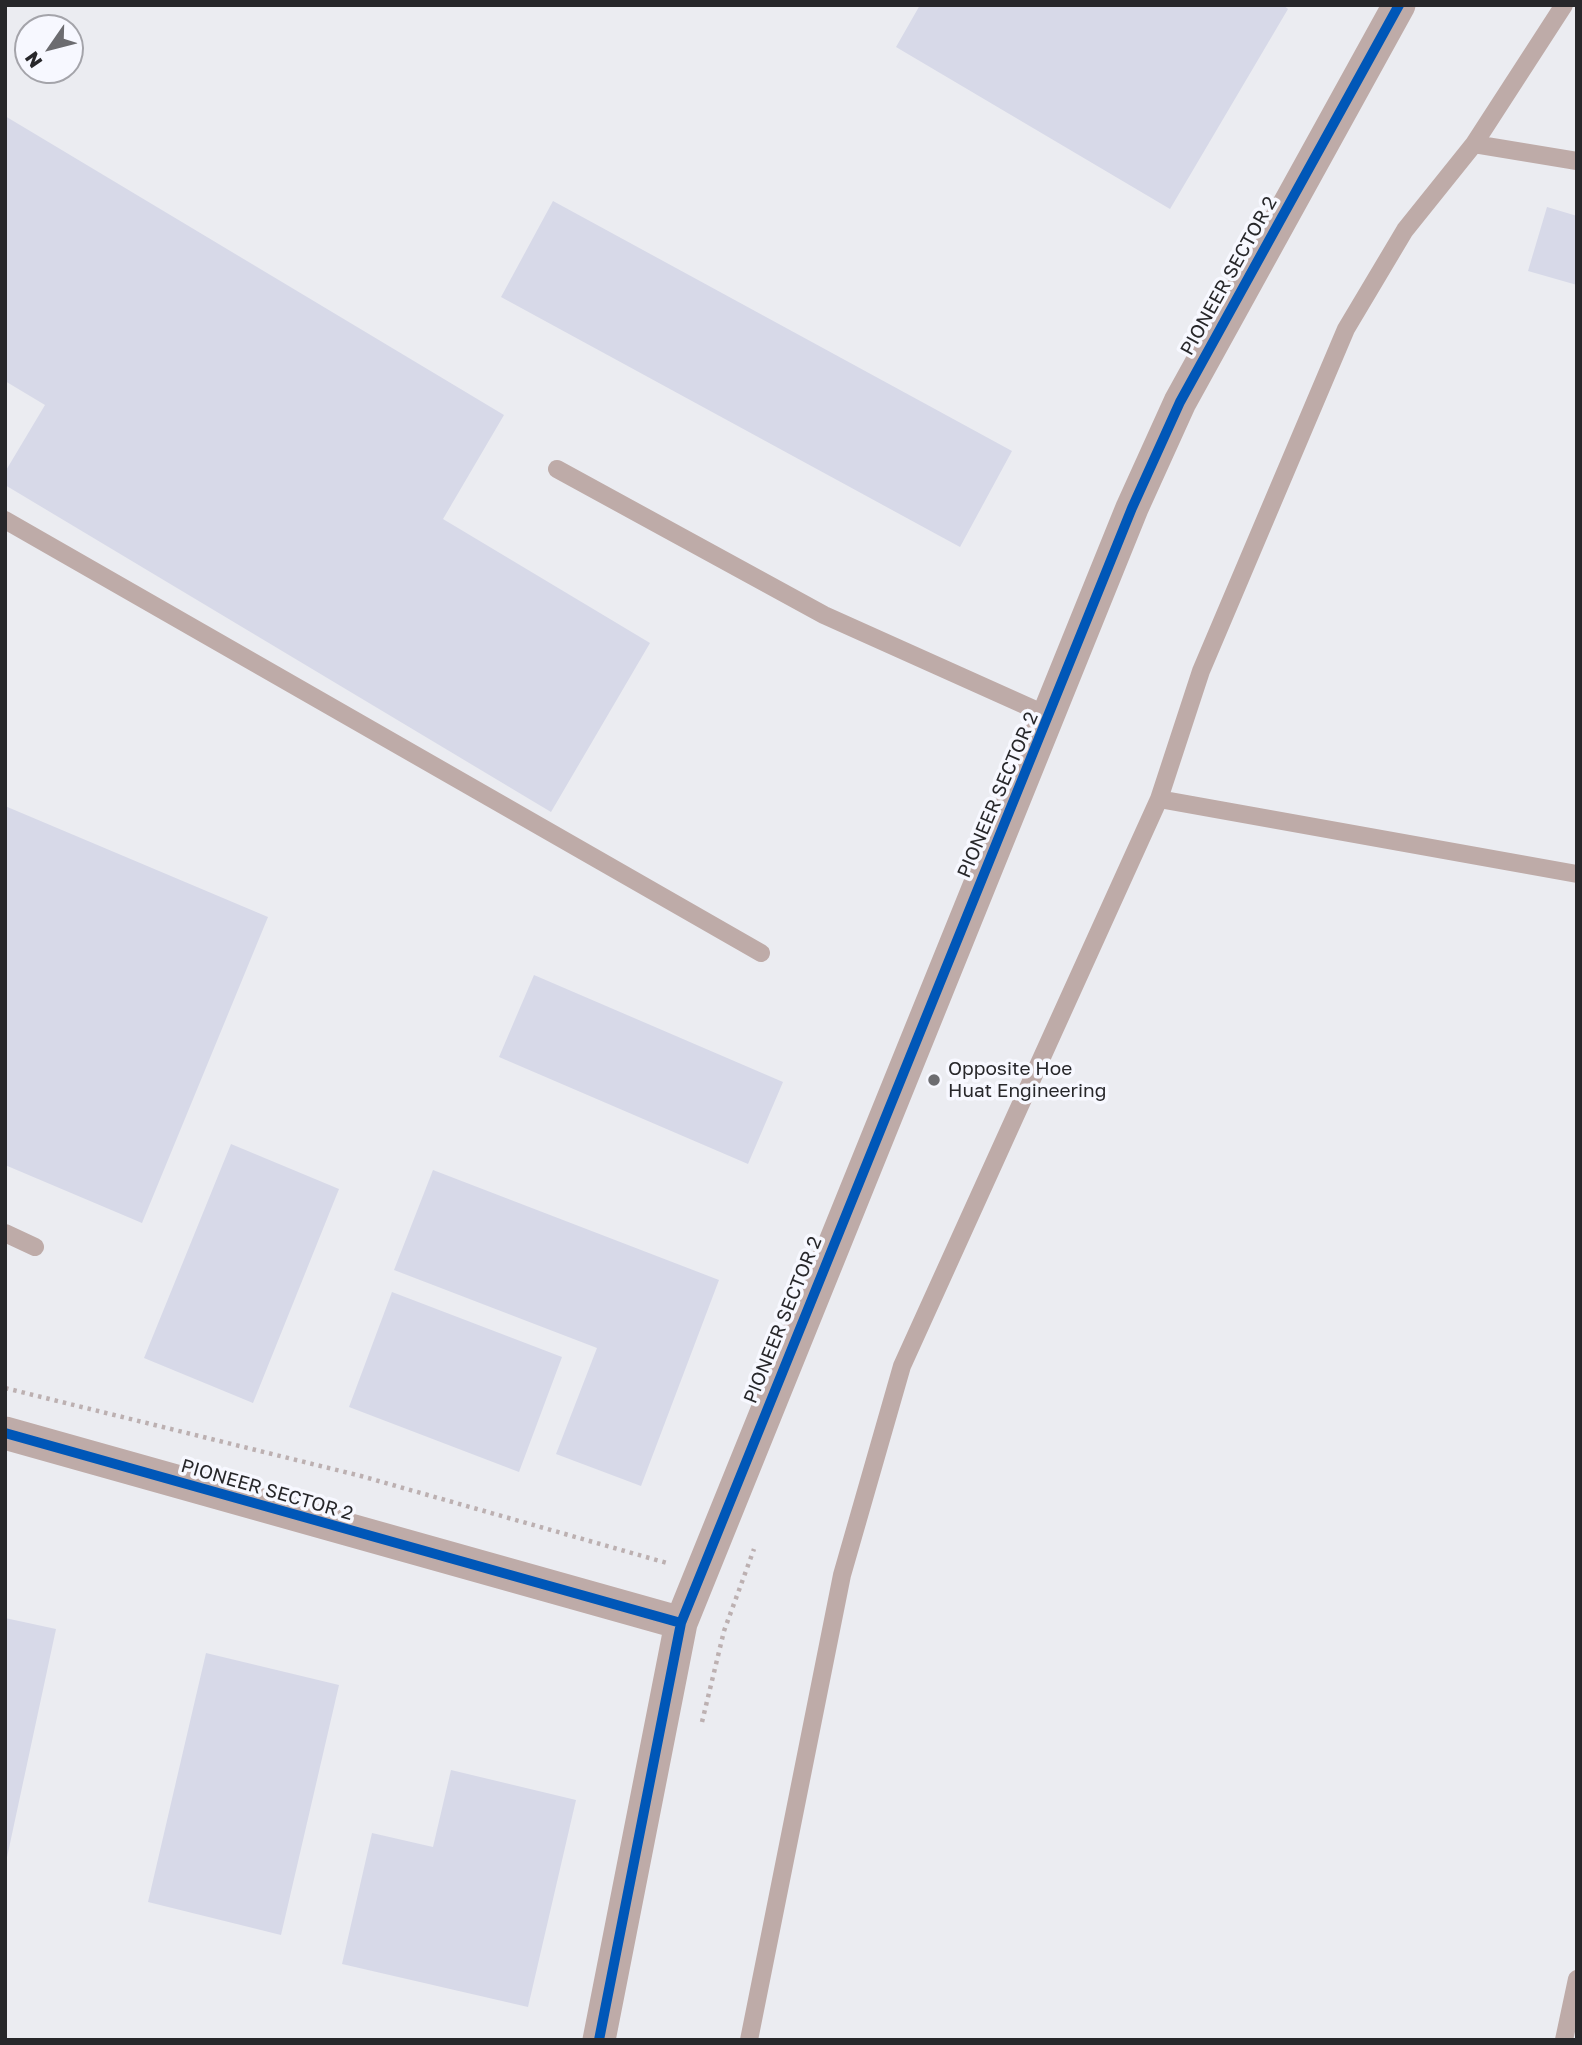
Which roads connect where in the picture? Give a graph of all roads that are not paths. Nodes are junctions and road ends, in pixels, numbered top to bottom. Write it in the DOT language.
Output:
graph roads {
  1 [pos="1399,5"];
  2 [pos="1564,5"];
  3 [pos="1474,144"];
  4 [pos="1577,162"];
  5 [pos="557,469"];
  6 [pos="5,520"];
  7 [pos="1049,716"];
  8 [pos="1159,799"];
  9 [pos="1577,874"];
  10 [pos="761,953"];
  11 [pos="5,1233"];
  12 [pos="34,1247"];
  13 [pos="5,1433"];
  14 [pos="681,1623"];
  15 [pos="1577,1979"];
  16 [pos="599,2040"];
  17 [pos="749,2040"];
  18 [pos="1564,2040"];
  1 -- 7 [label="street, PIONEER SECTOR 2"];
  2 -- 3 [label="lane"];
  3 -- 4 [label="lane"];
  3 -- 8 [label="lane"];
  5 -- 7 [label="lane"];
  6 -- 10 [label="lane"];
  7 -- 14 [label="street, PIONEER SECTOR 2"];
  8 -- 9 [label="lane"];
  8 -- 17 [label="lane"];
  11 -- 12 [label="lane"];
  13 -- 14 [label="street, PIONEER SECTOR 2"];
  14 -- 16 [label="street, PIONEER SECTOR 2"];
  15 -- 18 [label="lane"];
}
